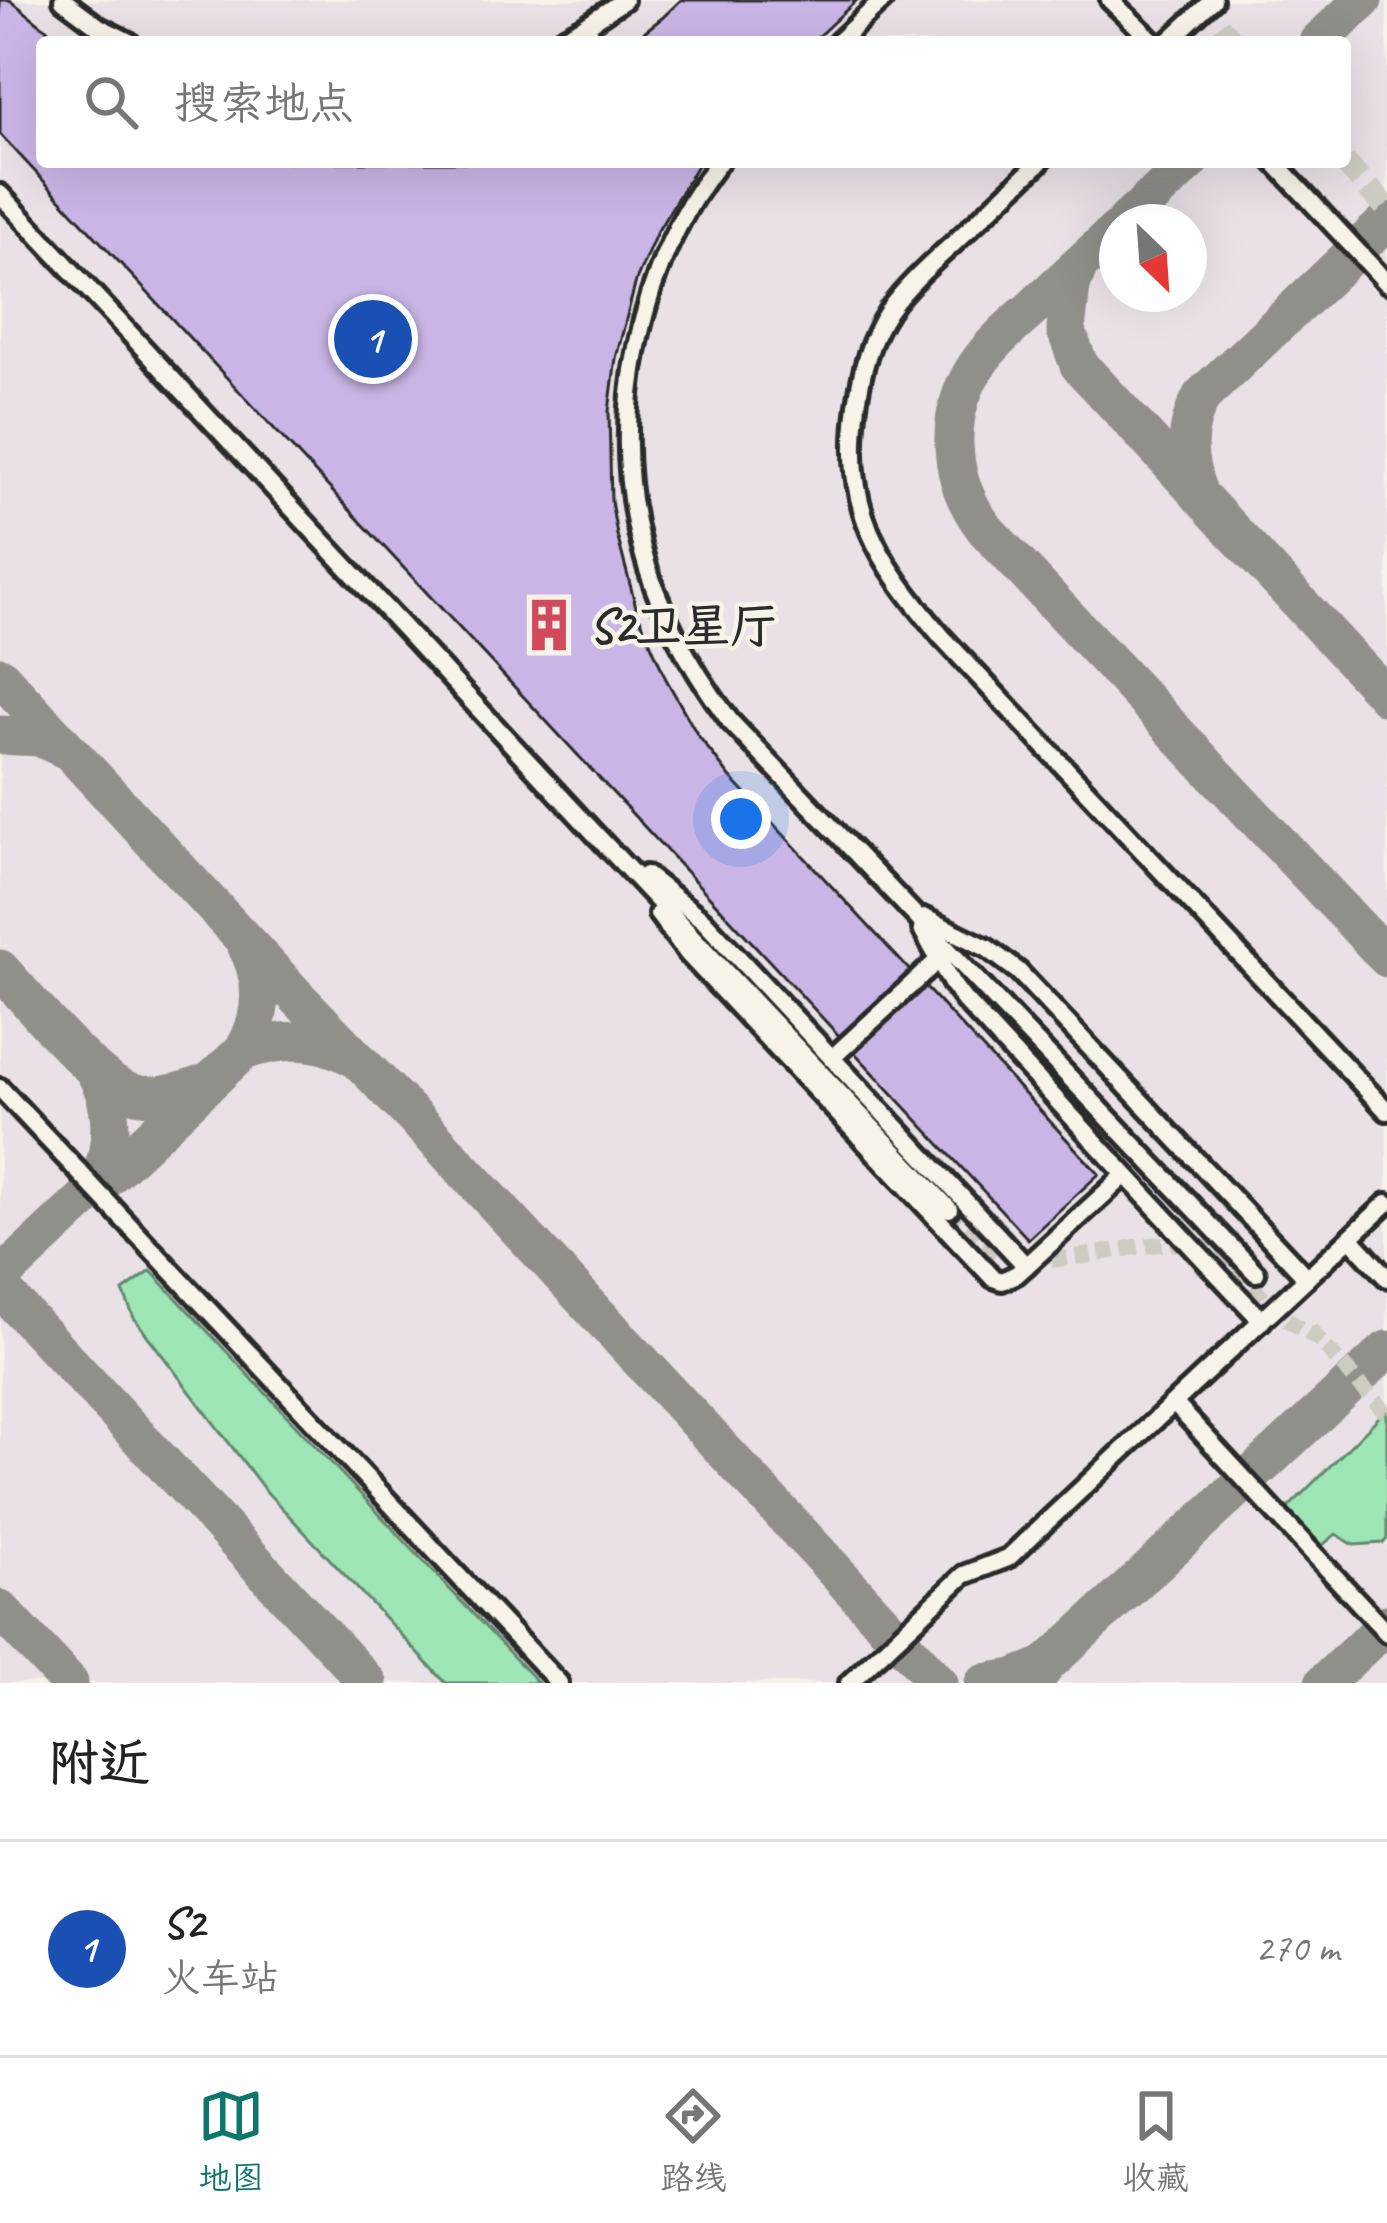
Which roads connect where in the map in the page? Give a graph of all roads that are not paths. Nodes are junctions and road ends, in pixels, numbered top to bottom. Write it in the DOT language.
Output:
graph roads {
  1 [pos="63,0"];
  2 [pos="624,0"];
  3 [pos="883,0"];
  4 [pos="1110,0"];
  5 [pos="1213,0"];
  6 [pos="590,34"];
  7 [pos="117,36"];
  8 [pos="844,36"];
  9 [pos="1148,36"];
  10 [pos="1174,36"];
  11 [pos="712,168"];
  12 [pos="1034,168"];
  13 [pos="1280,168"];
  14 [pos="0,194"];
  15 [pos="1387,283"];
  16 [pos="598,838"];
  17 [pos="914,913"];
  18 [pos="938,960"];
  19 [pos="832,1058"];
  20 [pos="0,1088"];
  21 [pos="1387,1111"];
  22 [pos="1124,1176"];
  23 [pos="1387,1204"];
  24 [pos="949,1209"];
  25 [pos="1350,1238"];
  26 [pos="1026,1266"];
  27 [pos="1256,1273"];
  28 [pos="1307,1278"];
  29 [pos="1387,1279"];
  30 [pos="1262,1321"];
  31 [pos="1174,1403"];
  32 [pos="1387,1633"];
  33 [pos="559,1683"];
  34 [pos="849,1683"];
  1 -- 7 [label="lane"];
  2 -- 6 [label="lane"];
  3 -- 8 [label="lane"];
  4 -- 9 [label="lane"];
  5 -- 10 [label="lane"];
  11 -- 17 [label="lane"];
  12 -- 21 [label="lane"];
  13 -- 15 [label="lane"];
  14 -- 16 [label="lane"];
  16 -- 19 [label="lane"];
  16 -- 24 [label="lane"];
  16 -- 26 [label="lane"];
  17 -- 18 [label="lane"];
  17 -- 27 [label="lane"];
  17 -- 28 [label="lane"];
  18 -- 19 [label="lane"];
  18 -- 22 [label="lane"];
  19 -- 26 [label="lane"];
  20 -- 33 [label="lane"];
  22 -- 26 [label="lane"];
  22 -- 30 [label="lane"];
  23 -- 25 [label="lane"];
  25 -- 28 [label="lane"];
  25 -- 29 [label="lane"];
  28 -- 30 [label="lane"];
  30 -- 31 [label="lane"];
  31 -- 32 [label="lane"];
  31 -- 34 [label="lane"];
}
